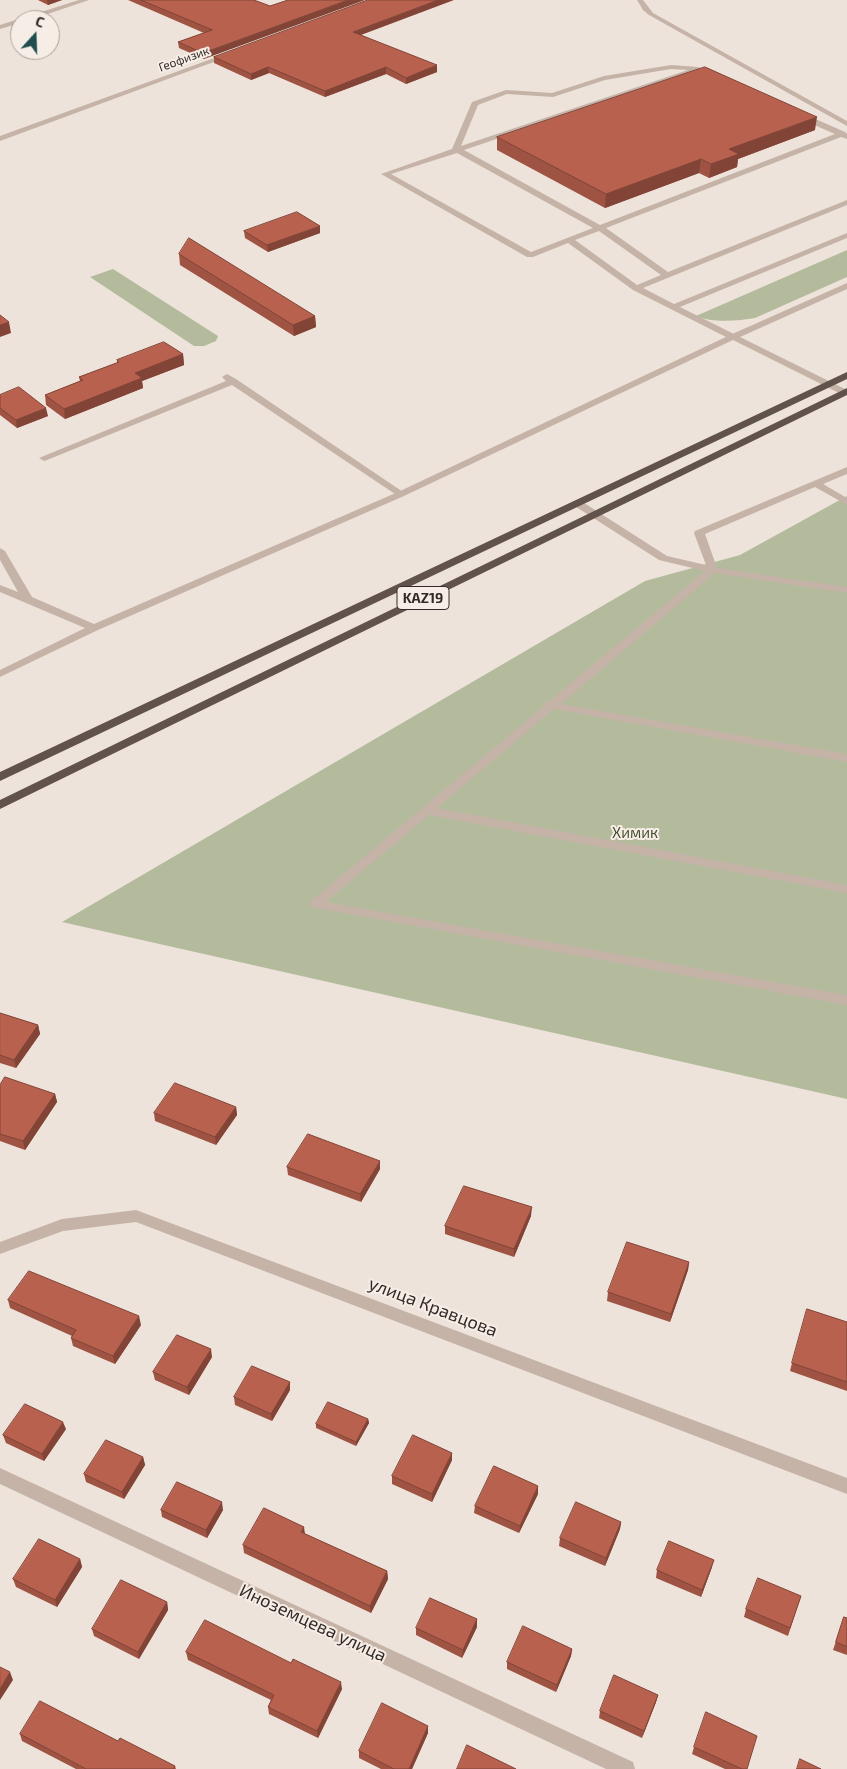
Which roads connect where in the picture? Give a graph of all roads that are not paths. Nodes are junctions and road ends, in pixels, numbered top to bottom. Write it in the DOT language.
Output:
graph roads {
  1 [pos="86,0"];
  2 [pos="640,0"];
  3 [pos="54,10"];
  4 [pos="238,51"];
  5 [pos="698,69"];
  6 [pos="716,77"];
  7 [pos="797,114"];
  8 [pos="847,124"];
  9 [pos="844,136"];
  10 [pos="0,140"];
  11 [pos="456,149"];
  12 [pos="847,202"];
  13 [pos="600,228"];
  14 [pos="847,235"];
  15 [pos="569,240"];
  16 [pos="667,275"];
  17 [pos="847,286"];
  18 [pos="636,288"];
  19 [pos="673,306"];
  20 [pos="733,337"];
  21 [pos="847,374"];
  22 [pos="828,384"];
  23 [pos="845,392"];
  24 [pos="44,458"];
  25 [pos="847,470"];
  26 [pos="814,483"];
  27 [pos="401,494"];
  28 [pos="847,502"];
  29 [pos="577,503"];
  30 [pos="595,514"];
  31 [pos="0,551"];
  32 [pos="712,570"];
  33 [pos="0,588"];
  34 [pos="847,590"];
  35 [pos="28,599"];
  36 [pos="94,628"];
  37 [pos="0,674"];
  38 [pos="549,705"];
  39 [pos="847,758"];
  40 [pos="0,777"];
  41 [pos="0,805"];
  42 [pos="426,810"];
  43 [pos="847,889"];
  44 [pos="847,1000"];
  45 [pos="0,1248"];
  46 [pos="0,1476"];
  47 [pos="847,1486"];
  48 [pos="626,1769"];
  1 -- 3 [label="street"];
  2 -- 8 [label="street"];
  4 -- 10 [label="street, Геофизик"];
  5 -- 6 [label="street"];
  5 -- 11 [label="street"];
  5 -- 11 [label="street"];
  7 -- 9 [label="street"];
  9 -- 13 [label="street"];
  11 -- 13 [label="street"];
  11 -- 15 [label="street"];
  12 -- 16 [label="street"];
  13 -- 15 [label="street"];
  13 -- 16 [label="street"];
  14 -- 19 [label="street"];
  15 -- 18 [label="street"];
  16 -- 18 [label="street"];
  17 -- 20 [label="street"];
  18 -- 19 [label="street"];
  19 -- 20 [label="street"];
  20 -- 22 [label="street"];
  20 -- 27 [label="street"];
  21 -- 22 [label="highway, KAZ19"];
  22 -- 23 [label="street"];
  22 -- 29 [label="highway, KAZ19"];
  23 -- 30 [label="highway, KAZ19"];
  24 -- 27 [label="street"];
  25 -- 26 [label="street"];
  26 -- 28 [label="street"];
  26 -- 32 [label="street"];
  27 -- 36 [label="street"];
  29 -- 30 [label="street"];
  29 -- 40 [label="highway, KAZ19"];
  30 -- 32 [label="street"];
  30 -- 41 [label="highway, KAZ19"];
  31 -- 35 [label="street"];
  32 -- 34 [label="street"];
  32 -- 38 [label="street"];
  33 -- 35 [label="street"];
  35 -- 36 [label="street"];
  36 -- 37 [label="street"];
  38 -- 39 [label="street"];
  38 -- 42 [label="street"];
  42 -- 43 [label="street"];
  42 -- 44 [label="street"];
  45 -- 47 [label="street, улица Кравцова"];
  46 -- 48 [label="street, Иноземцева улица"];
}
